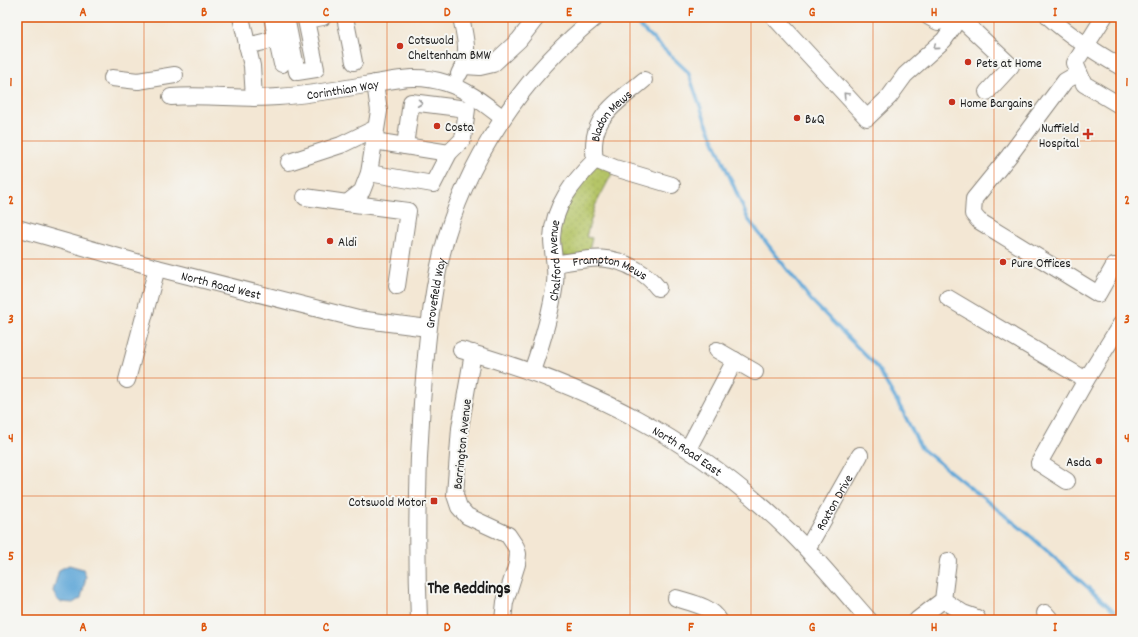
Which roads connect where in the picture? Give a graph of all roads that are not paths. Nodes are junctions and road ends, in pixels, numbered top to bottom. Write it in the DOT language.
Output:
graph roads {
  1 [pos="241,17"];
  2 [pos="272,17"];
  3 [pos="286,17"];
  4 [pos="323,17"];
  5 [pos="345,17"];
  6 [pos="462,17"];
  7 [pos="537,17"];
  8 [pos="596,17"];
  9 [pos="774,17"];
  10 [pos="930,17"];
  11 [pos="1049,17"];
  12 [pos="1104,17"];
  13 [pos="953,18"];
  14 [pos="276,39"];
  15 [pos="247,46"];
  16 [pos="1085,46"];
  17 [pos="354,62"];
  18 [pos="282,64"];
  19 [pos="464,66"];
  20 [pos="1121,66"];
  21 [pos="1079,73"];
  22 [pos="174,75"];
  23 [pos="112,78"];
  24 [pos="644,80"];
  25 [pos="375,83"];
  26 [pos="452,86"];
  27 [pos="987,92"];
  28 [pos="171,97"];
  29 [pos="254,98"];
  30 [pos="1121,106"];
  31 [pos="503,118"];
  32 [pos="375,135"];
  33 [pos="405,146"];
  34 [pos="449,153"];
  35 [pos="595,160"];
  36 [pos="289,162"];
  37 [pos="369,173"];
  38 [pos="672,185"];
  39 [pos="305,197"];
  40 [pos="347,203"];
  41 [pos="17,228"];
  42 [pos="555,264"];
  43 [pos="1114,266"];
  44 [pos="157,268"];
  45 [pos="397,286"];
  46 [pos="658,288"];
  47 [pos="948,298"];
  48 [pos="1121,324"];
  49 [pos="428,328"];
  50 [pos="717,350"];
  51 [pos="467,352"];
  52 [pos="735,360"];
  53 [pos="532,371"];
  54 [pos="755,372"];
  55 [pos="127,380"];
  56 [pos="1086,380"];
  57 [pos="688,449"];
  58 [pos="860,455"];
  59 [pos="1067,481"];
  60 [pos="807,549"];
  61 [pos="948,561"];
  62 [pos="676,598"];
  63 [pos="943,600"];
  64 [pos="978,618"];
  65 [pos="419,620"];
  66 [pos="503,620"];
  67 [pos="719,620"];
  68 [pos="869,620"];
  69 [pos="917,620"];
  1 -- 15 [label="street"];
  2 -- 14 [label="street"];
  3 -- 4 [label="street"];
  5 -- 17 [label="street"];
  6 -- 19 [label="street"];
  7 -- 19 [label="street"];
  8 -- 31 [label="street, Grovefield Way"];
  13 -- 9 [label="street, one-way"];
  10 -- 13 [label="street"];
  11 -- 16 [label="street"];
  12 -- 16 [label="street"];
  13 -- 27 [label="street"];
  14 -- 15 [label="street"];
  14 -- 18 [label="street"];
  15 -- 29 [label="street"];
  16 -- 20 [label="street"];
  16 -- 21 [label="street"];
  19 -- 26 [label="street"];
  21 -- 30 [label="street"];
  21 -- 43 [label="street"];
  22 -- 23 [label="street"];
  24 -- 35 [label="street, Bladon Mews"];
  25 -- 26 [label="street, Corinthian Way"];
  25 -- 29 [label="street, Corinthian Way"];
  25 -- 32 [label="street"];
  26 -- 31 [label="street, Corinthian Way"];
  28 -- 29 [label="street, Corinthian Way"];
  31 -- 49 [label="street, Grovefield Way"];
  32 -- 33 [label="street"];
  32 -- 36 [label="street"];
  32 -- 37 [label="street"];
  33 -- 34 [label="street"];
  33 -- 34 [label="street, one-way"];
  34 -- 37 [label="street"];
  35 -- 38 [label="street"];
  35 -- 42 [label="street, Chalford Avenue"];
  37 -- 40 [label="street"];
  39 -- 40 [label="street"];
  40 -- 45 [label="street"];
  41 -- 44 [label="street, North Road West"];
  42 -- 46 [label="street, Frampton Mews"];
  42 -- 53 [label="street, Chalford Avenue"];
  44 -- 49 [label="street, North Road West"];
  44 -- 55 [label="street"];
  47 -- 56 [label="street"];
  48 -- 56 [label="street"];
  49 -- 65 [label="street, Grovefield Way"];
  50 -- 52 [label="street"];
  51 -- 53 [label="street, North Road East"];
  51 -- 66 [label="street, Barrington Avenue"];
  52 -- 54 [label="street"];
  52 -- 57 [label="street"];
  53 -- 57 [label="street, North Road East"];
  56 -- 59 [label="street"];
  57 -- 60 [label="street, North Road East"];
  58 -- 60 [label="street, Roxton Drive"];
  60 -- 68 [label="street, North Road East"];
  61 -- 63 [label="street"];
  62 -- 67 [label="street"];
  63 -- 64 [label="street"];
  63 -- 69 [label="street"];
}
